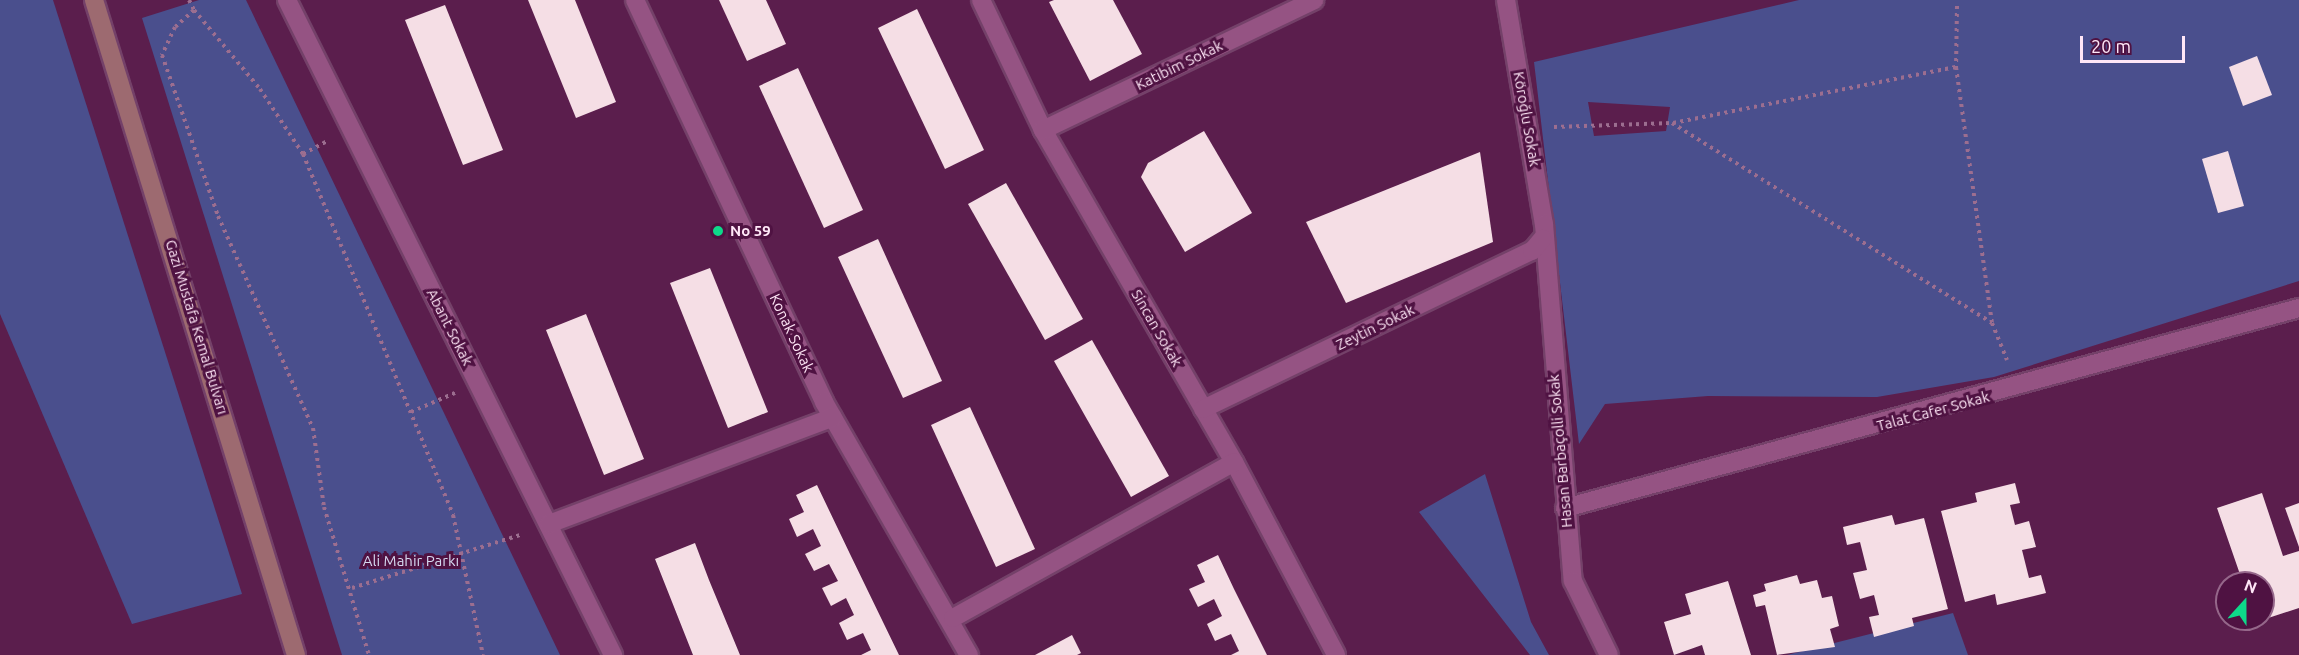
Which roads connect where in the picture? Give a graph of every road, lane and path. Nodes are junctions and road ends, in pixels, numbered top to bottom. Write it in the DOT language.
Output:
graph roads {
  1 [pos="94,0"];
  2 [pos="189,0"];
  3 [pos="287,0"];
  4 [pos="635,0"];
  5 [pos="981,0"];
  6 [pos="1314,0"];
  7 [pos="1506,0"];
  8 [pos="1957,6"];
  9 [pos="194,10"];
  10 [pos="1956,67"];
  11 [pos="1672,123"];
  12 [pos="1529,128"];
  13 [pos="1043,130"];
  14 [pos="1542,239"];
  15 [pos="2299,308"];
  16 [pos="1992,323"];
  17 [pos="478,383"];
  18 [pos="2018,388"];
  19 [pos="1203,409"];
  20 [pos="411,412"];
  21 [pos="833,417"];
  22 [pos="1234,462"];
  23 [pos="1565,508"];
  24 [pos="549,524"];
  25 [pos="462,556"];
  26 [pos="352,588"];
  27 [pos="953,618"];
  28 [pos="296,655"];
  29 [pos="369,655"];
  30 [pos="483,655"];
  31 [pos="612,655"];
  32 [pos="969,655"];
  33 [pos="1336,655"];
  34 [pos="1609,655"];
  1 -- 28 [label="main road, Gazi Mustafa Kemal Bulvarı"];
  2 -- 9 [label="path"];
  3 -- 17 [label="street, Abant Sokak"];
  4 -- 21 [label="street, Konak Sokak"];
  5 -- 13 [label="street, Sincan Sokak"];
  6 -- 13 [label="street, Katibim Sokak"];
  7 -- 12 [label="street, Köroğlu Sokak"];
  8 -- 10 [label="path"];
  9 -- 20 [label="path"];
  9 -- 26 [label="path"];
  10 -- 11 [label="path"];
  10 -- 16 [label="path"];
  11 -- 12 [label="path"];
  11 -- 16 [label="path"];
  12 -- 14 [label="street, Köroğlu Sokak"];
  13 -- 19 [label="street, Sincan Sokak"];
  14 -- 19 [label="street, Zeytin Sokak"];
  14 -- 23 [label="street, Hasan Barbaçolli Sokak"];
  15 -- 18 [label="street, Talat Cafer Sokak"];
  16 -- 18 [label="path"];
  17 -- 20 [label="path"];
  17 -- 24 [label="street, Abant Sokak"];
  18 -- 23 [label="street, Talat Cafer Sokak"];
  19 -- 22 [label="street, Sincan Sokak"];
  20 -- 25 [label="path"];
  21 -- 24 [label="street"];
  21 -- 27 [label="street, Konak Sokak"];
  22 -- 27 [label="street"];
  22 -- 33 [label="street, Sincan Sokak"];
  23 -- 34 [label="street, Hasan Barbaçolli Sokak"];
  24 -- 25 [label="path"];
  24 -- 31 [label="street, Abant Sokak"];
  25 -- 26 [label="path"];
  25 -- 30 [label="path"];
  26 -- 29 [label="path"];
  27 -- 32 [label="street, Konak Sokak"];
}
